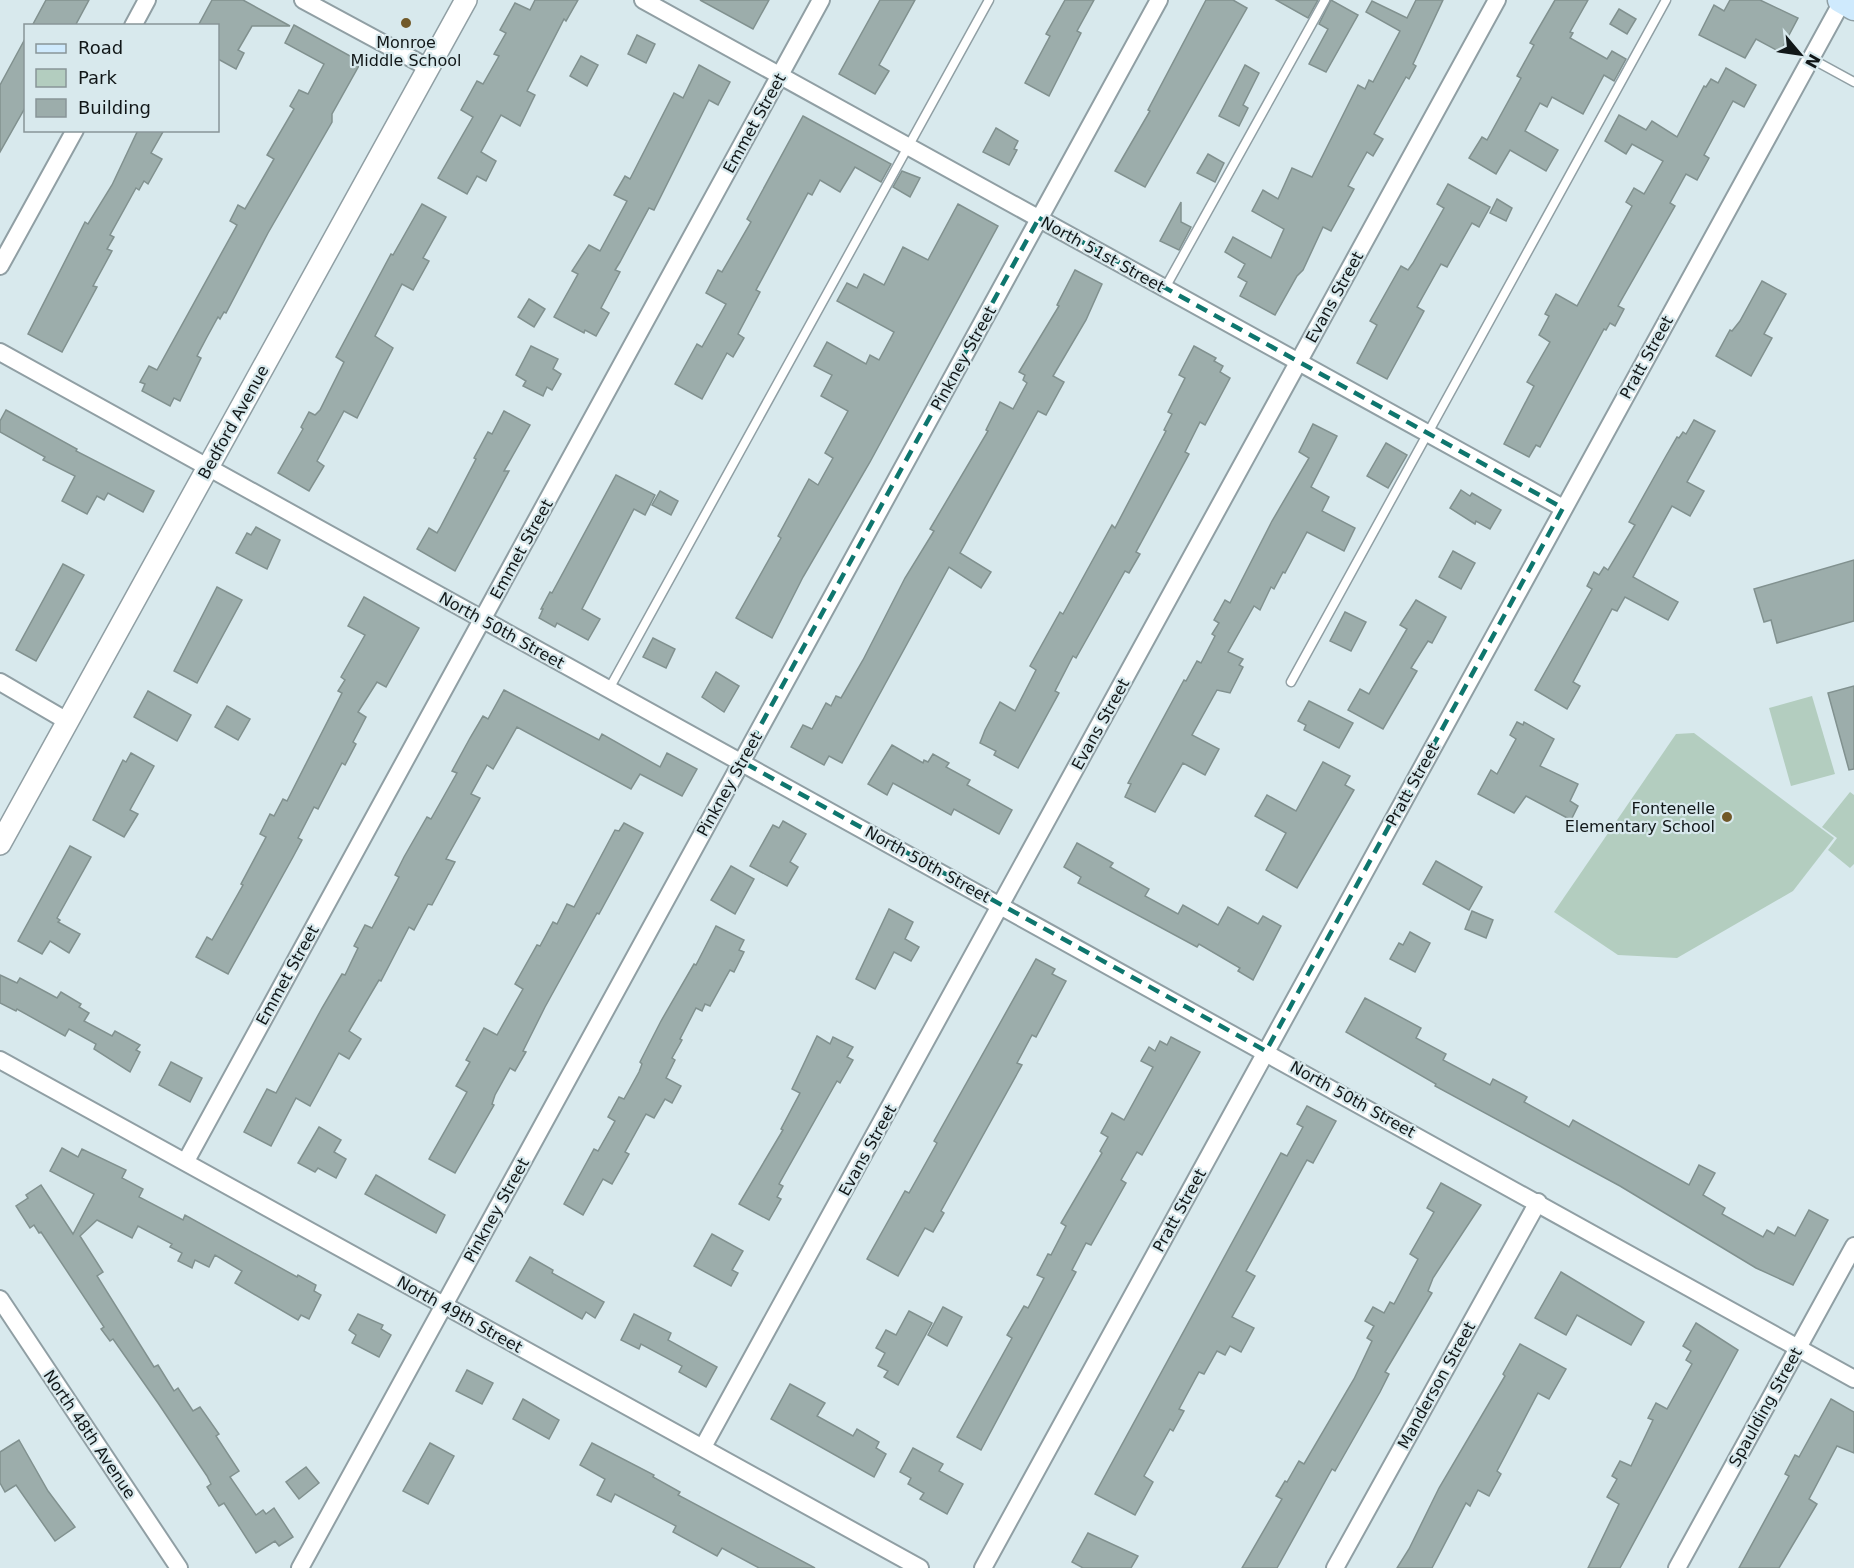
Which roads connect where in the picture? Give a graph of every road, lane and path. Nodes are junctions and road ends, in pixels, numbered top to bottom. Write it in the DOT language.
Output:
graph roads {
  1 [pos="147,0"];
  2 [pos="303,0"];
  3 [pos="466,0"];
  4 [pos="643,0"];
  5 [pos="821,0"];
  6 [pos="989,0"];
  7 [pos="1159,0"];
  8 [pos="1325,0"];
  9 [pos="1497,0"];
  10 [pos="1666,0"];
  11 [pos="1845,2"];
  12 [pos="134,24"];
  13 [pos="1810,58"];
  14 [pos="429,68"];
  15 [pos="780,75"];
  16 [pos="1854,82"];
  17 [pos="74,132"];
  18 [pos="909,146"];
  19 [pos="1039,218"];
  20 [pos="0,267"];
  21 [pos="1165,288"];
  22 [pos="0,352"];
  23 [pos="1298,362"];
  24 [pos="1427,433"];
  25 [pos="208,466"];
  26 [pos="1563,508"];
  27 [pos="482,619"];
  28 [pos="0,682"];
  29 [pos="1291,682"];
  30 [pos="609,689"];
  31 [pos="68,721"];
  32 [pos="741,761"];
  33 [pos="0,844"];
  34 [pos="1001,905"];
  35 [pos="1266,1051"];
  36 [pos="0,1060"];
  37 [pos="186,1161"];
  38 [pos="1538,1202"];
  39 [pos="1854,1246"];
  40 [pos="0,1299"];
  41 [pos="444,1305"];
  42 [pos="1798,1348"];
  43 [pos="1854,1379"];
  44 [pos="703,1447"];
  45 [pos="179,1568"];
  46 [pos="300,1568"];
  47 [pos="920,1568"];
  48 [pos="983,1568"];
  49 [pos="1335,1568"];
  50 [pos="1677,1568"];
  1 -- 12 [label="street"];
  2 -- 14 [label="street"];
  3 -- 14 [label="street, Bedford Avenue"];
  4 -- 15 [label="street, North 51st Street"];
  5 -- 15 [label="street, Emmet Street"];
  6 -- 18 [label="lane"];
  7 -- 19 [label="street, Pinkney Street"];
  8 -- 21 [label="lane"];
  9 -- 23 [label="street, Evans Street"];
  10 -- 24 [label="lane"];
  11 -- 13 [label="street, Pratt Street"];
  13 -- 16 [label="lane"];
  13 -- 26 [label="street, Pratt Street"];
  14 -- 25 [label="street, Bedford Avenue"];
  15 -- 18 [label="street, North 51st Street"];
  15 -- 27 [label="street, Emmet Street"];
  17 -- 20 [label="street"];
  18 -- 19 [label="street, North 51st Street"];
  18 -- 30 [label="lane"];
  19 -- 21 [label="street, North 51st Street"];
  19 -- 32 [label="street, Pinkney Street"];
  21 -- 23 [label="street, North 51st Street"];
  22 -- 25 [label="street, North 50th Street"];
  23 -- 24 [label="street, North 51st Street"];
  23 -- 34 [label="street, Evans Street"];
  24 -- 26 [label="street, North 51st Street"];
  24 -- 29 [label="lane"];
  25 -- 27 [label="street, North 50th Street"];
  25 -- 31 [label="street, Bedford Avenue"];
  26 -- 35 [label="street, Pratt Street"];
  27 -- 30 [label="street, North 50th Street"];
  27 -- 37 [label="street, Emmet Street"];
  28 -- 31 [label="street"];
  30 -- 32 [label="street, North 50th Street"];
  31 -- 33 [label="street, Bedford Avenue"];
  32 -- 34 [label="street, North 50th Street"];
  32 -- 41 [label="street, Pinkney Street"];
  34 -- 35 [label="street, North 50th Street"];
  34 -- 44 [label="street, Evans Street"];
  35 -- 38 [label="street, North 50th Street"];
  35 -- 48 [label="street, Pratt Street"];
  36 -- 37 [label="street, North 49th Street"];
  37 -- 41 [label="street, North 49th Street"];
  38 -- 42 [label="street, North 50th Street"];
  38 -- 49 [label="street, Manderson Street"];
  39 -- 42 [label="street, Spaulding Street"];
  40 -- 45 [label="street, North 48th Avenue"];
  41 -- 44 [label="street, North 49th Street"];
  41 -- 46 [label="street, Pinkney Street"];
  42 -- 43 [label="street, North 50th Street"];
  42 -- 50 [label="street, Spaulding Street"];
  44 -- 47 [label="street, North 49th Street"];
}
